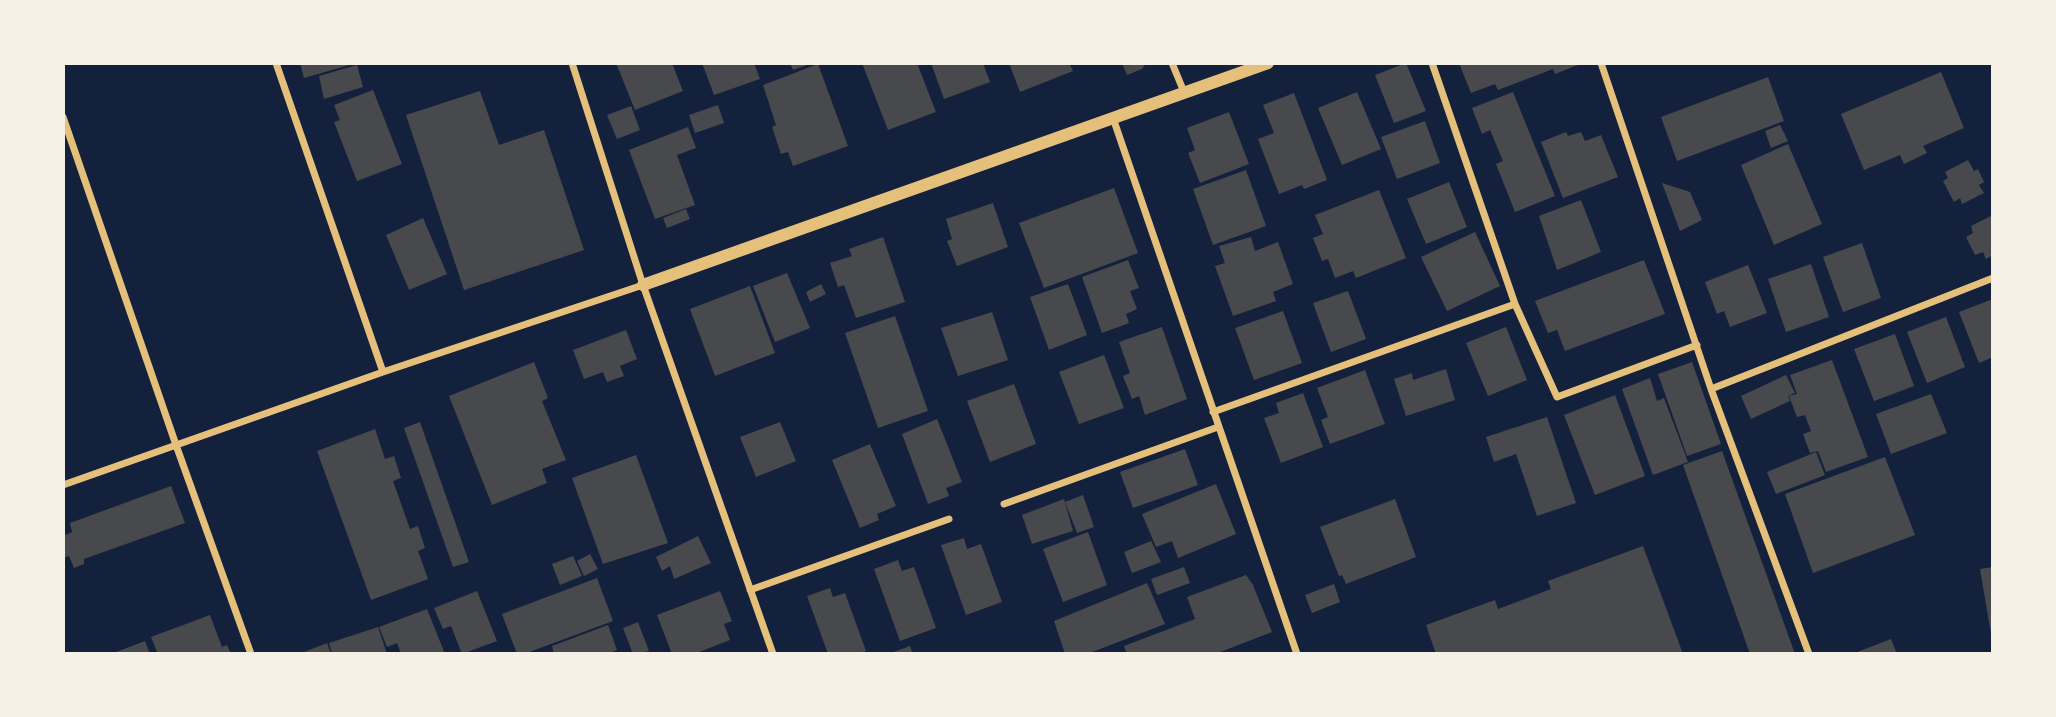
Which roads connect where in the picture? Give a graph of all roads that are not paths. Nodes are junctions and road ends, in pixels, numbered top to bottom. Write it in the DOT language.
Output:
graph roads {
  1 [pos="276,63"];
  2 [pos="572,63"];
  3 [pos="1172,63"];
  4 [pos="1268,63"];
  5 [pos="1432,63"];
  6 [pos="1601,63"];
  7 [pos="1184,92"];
  8 [pos="63,117"];
  9 [pos="1113,118"];
  10 [pos="1993,278"];
  11 [pos="643,285"];
  12 [pos="1515,304"];
  13 [pos="1697,345"];
  14 [pos="383,372"];
  15 [pos="1711,388"];
  16 [pos="1213,412"];
  17 [pos="1218,426"];
  18 [pos="176,445"];
  19 [pos="63,485"];
  20 [pos="1004,504"];
  21 [pos="949,519"];
  22 [pos="750,590"];
  23 [pos="251,654"];
  24 [pos="773,654"];
  25 [pos="1297,654"];
  26 [pos="1809,654"];
  1 -- 14 [label="street"];
  2 -- 11 [label="street"];
  3 -- 7 [label="street"];
  4 -- 7 [label="street"];
  5 -- 12 [label="street"];
  6 -- 13 [label="street"];
  7 -- 9 [label="street"];
  8 -- 18 [label="street"];
  9 -- 11 [label="street"];
  9 -- 16 [label="street"];
  10 -- 15 [label="street"];
  11 -- 14 [label="street"];
  11 -- 22 [label="street"];
  12 -- 13 [label="street"];
  12 -- 16 [label="street"];
  13 -- 15 [label="street"];
  14 -- 18 [label="street"];
  15 -- 26 [label="street"];
  16 -- 17 [label="street"];
  17 -- 20 [label="street"];
  17 -- 25 [label="street"];
  18 -- 19 [label="street"];
  18 -- 23 [label="street"];
  21 -- 22 [label="street"];
  22 -- 24 [label="street"];
}
